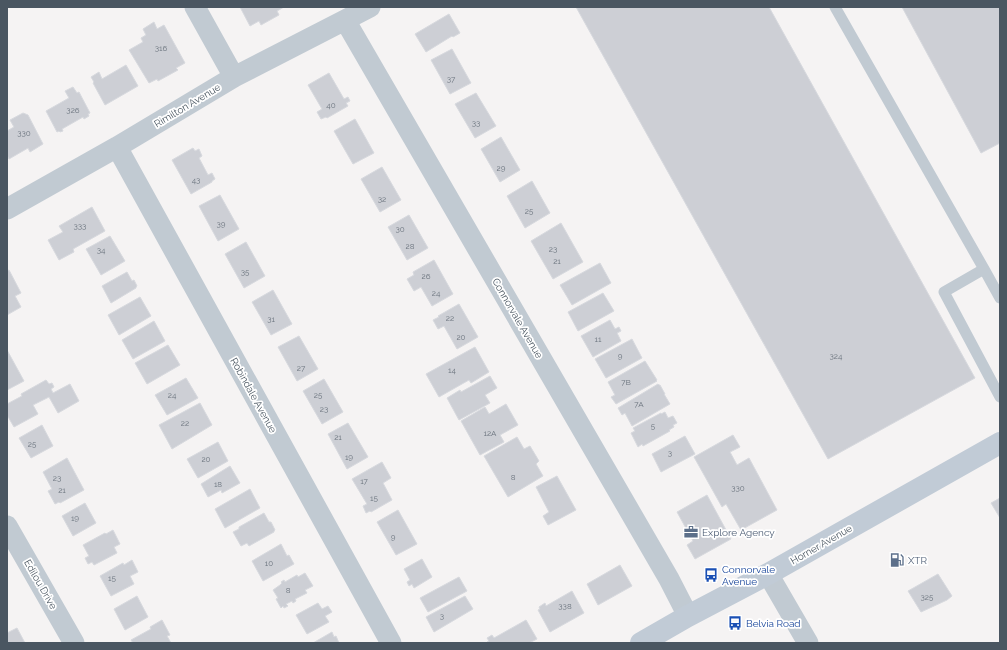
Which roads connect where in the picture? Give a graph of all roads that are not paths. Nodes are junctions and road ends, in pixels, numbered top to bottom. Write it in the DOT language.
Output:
graph roads {
  1 [pos="195,7"];
  2 [pos="370,7"];
  3 [pos="835,7"];
  4 [pos="345,20"];
  5 [pos="234,77"];
  6 [pos="117,146"];
  7 [pos="7,209"];
  8 [pos="984,269"];
  9 [pos="1000,298"];
  10 [pos="1000,396"];
  11 [pos="1000,443"];
  12 [pos="7,526"];
  13 [pos="768,574"];
  14 [pos="688,616"];
  15 [pos="74,643"];
  16 [pos="391,643"];
  17 [pos="641,643"];
  18 [pos="808,643"];
  1 -- 5 [label="street"];
  2 -- 4 [label="street, Rimilton Avenue"];
  3 -- 8 [label="lane"];
  4 -- 5 [label="street, Rimilton Avenue"];
  4 -- 14 [label="street, Connorvale Avenue"];
  5 -- 6 [label="street, Rimilton Avenue"];
  6 -- 7 [label="street, Rimilton Avenue"];
  6 -- 16 [label="street, Robindale Avenue"];
  8 -- 9 [label="lane"];
  8 -- 10 [label="lane"];
  11 -- 13 [label="main road, Horner Avenue"];
  12 -- 15 [label="street, Edilou Drive"];
  13 -- 14 [label="main road, Horner Avenue"];
  13 -- 18 [label="street"];
  14 -- 17 [label="main road, Horner Avenue"];
}
